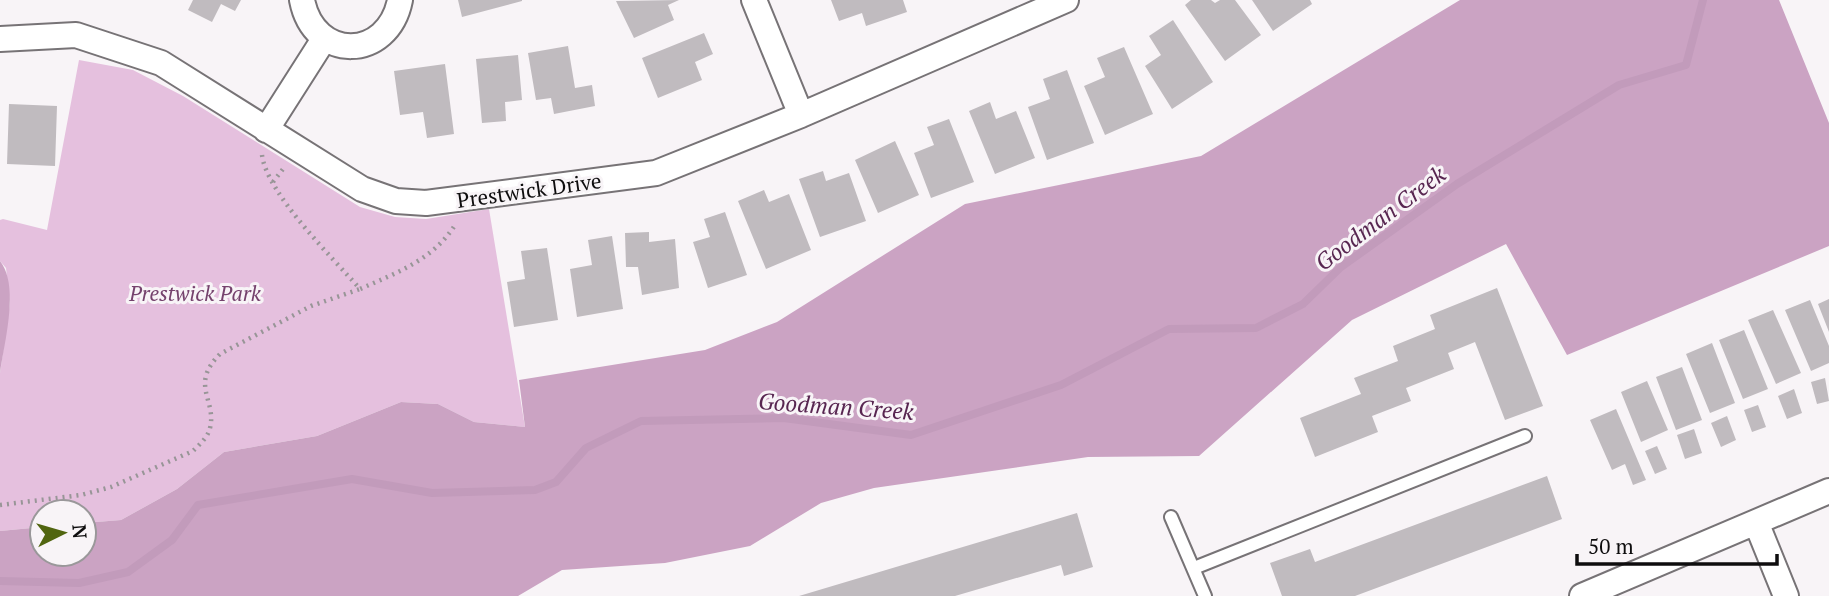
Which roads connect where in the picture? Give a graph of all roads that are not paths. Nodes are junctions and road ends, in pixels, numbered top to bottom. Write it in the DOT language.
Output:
graph roads {
  1 [pos="302,0"];
  2 [pos="400,0"];
  3 [pos="754,0"];
  4 [pos="1066,0"];
  5 [pos="324,38"];
  6 [pos="0,39"];
  7 [pos="800,115"];
  8 [pos="266,130"];
  9 [pos="1525,436"];
  10 [pos="1829,492"];
  11 [pos="1171,517"];
  12 [pos="1756,522"];
  13 [pos="1194,568"];
  14 [pos="1205,596"];
  15 [pos="1582,596"];
  16 [pos="1786,596"];
  1 -- 5 [label="street"];
  2 -- 5 [label="street"];
  3 -- 7 [label="street"];
  4 -- 7 [label="street, Prestwick Drive"];
  5 -- 8 [label="street"];
  6 -- 8 [label="street, Prestwick Drive"];
  7 -- 8 [label="street, Prestwick Drive"];
  9 -- 13 [label="lane"];
  10 -- 12 [label="street"];
  11 -- 13 [label="lane"];
  12 -- 15 [label="street"];
  12 -- 16 [label="street"];
  13 -- 14 [label="lane"];
}
